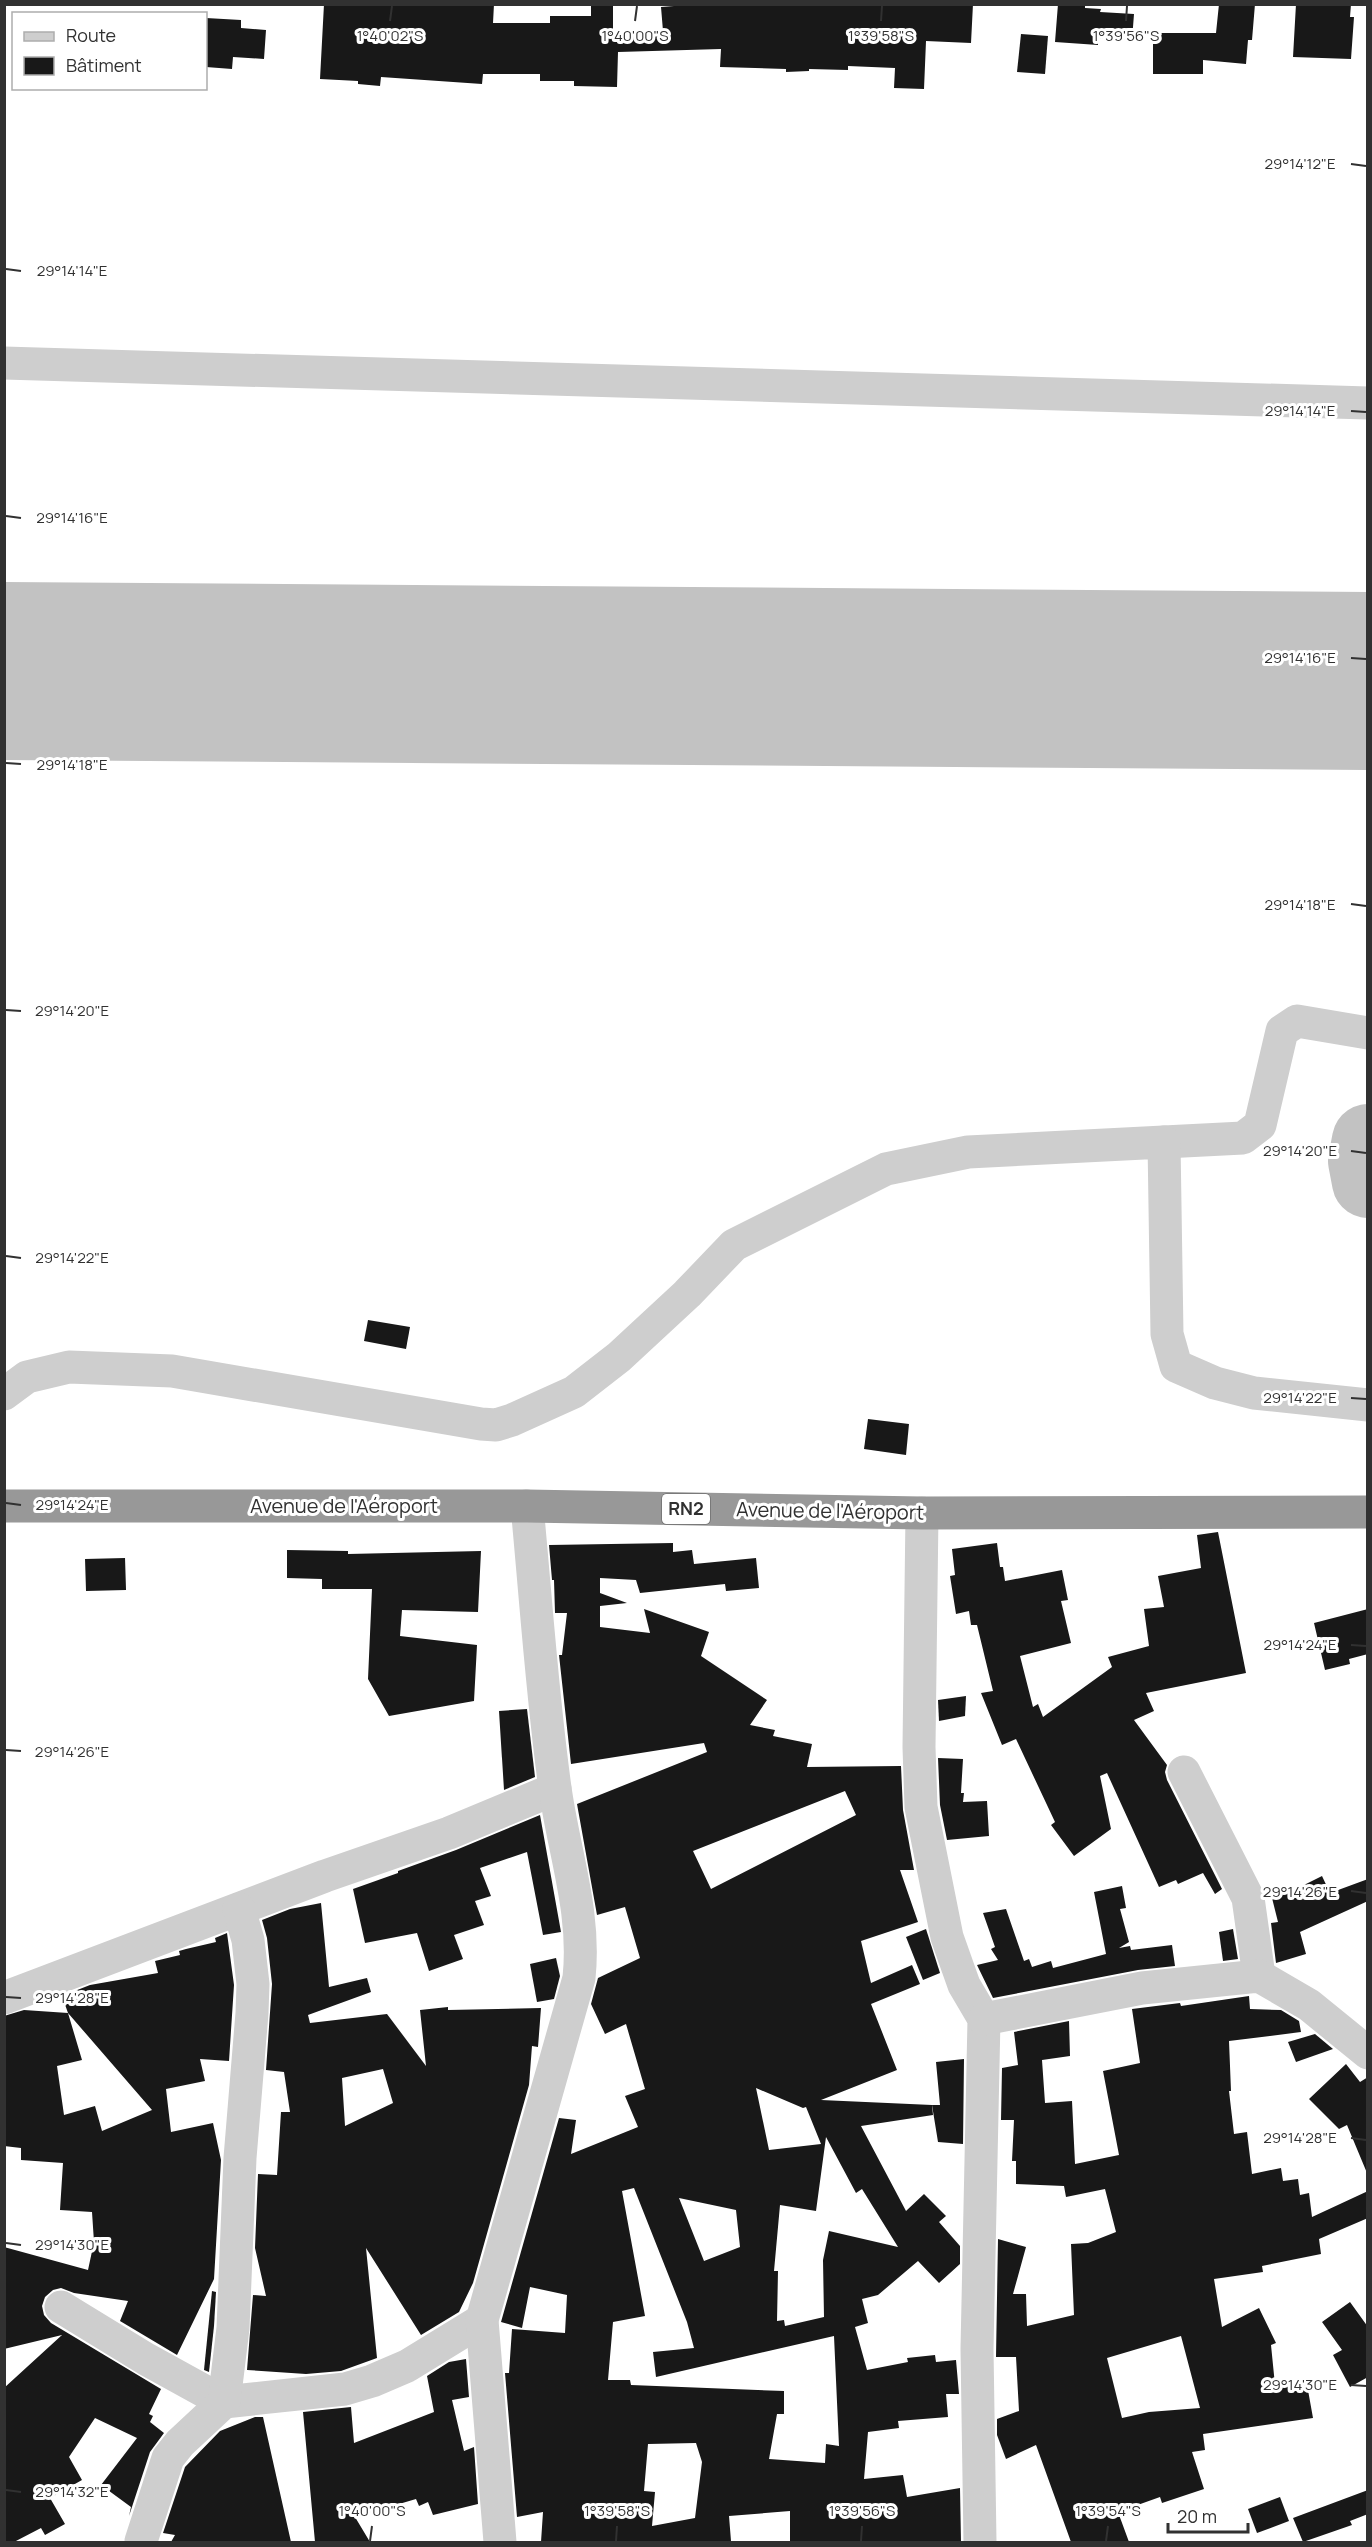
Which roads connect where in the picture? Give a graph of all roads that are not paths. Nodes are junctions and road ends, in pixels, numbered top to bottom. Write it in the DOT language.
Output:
graph roads {
  1 [pos="4,363"];
  2 [pos="1368,403"];
  3 [pos="1368,1033"];
  4 [pos="1164,1142"];
  5 [pos="4,1394"];
  6 [pos="1368,1405"];
  7 [pos="4,1506"];
  8 [pos="527,1506"];
  9 [pos="1368,1512"];
  10 [pos="922,1513"];
  11 [pos="1184,1772"];
  12 [pos="555,1789"];
  13 [pos="239,1909"];
  14 [pos="1259,1976"];
  15 [pos="4,1998"];
  16 [pos="984,2019"];
  17 [pos="1368,2053"];
  18 [pos="61,2307"];
  19 [pos="482,2320"];
  20 [pos="224,2402"];
  21 [pos="141,2541"];
  22 [pos="500,2542"];
  23 [pos="980,2542"];
  1 -- 2 [label="street"];
  3 -- 4 [label="street"];
  4 -- 5 [label="street"];
  4 -- 6 [label="street"];
  7 -- 8 [label="highway, Avenue de l'Aéroport / RN2"];
  8 -- 10 [label="highway, Avenue de l'Aéroport / RN2"];
  8 -- 12 [label="street"];
  9 -- 10 [label="highway, Avenue de l'Aéroport / RN2"];
  10 -- 16 [label="street"];
  11 -- 14 [label="street"];
  12 -- 13 [label="street"];
  12 -- 19 [label="street"];
  13 -- 15 [label="street"];
  13 -- 20 [label="street"];
  14 -- 16 [label="street"];
  14 -- 17 [label="street"];
  16 -- 23 [label="street"];
  18 -- 20 [label="street"];
  19 -- 20 [label="street"];
  19 -- 22 [label="street"];
  20 -- 21 [label="street"];
}
